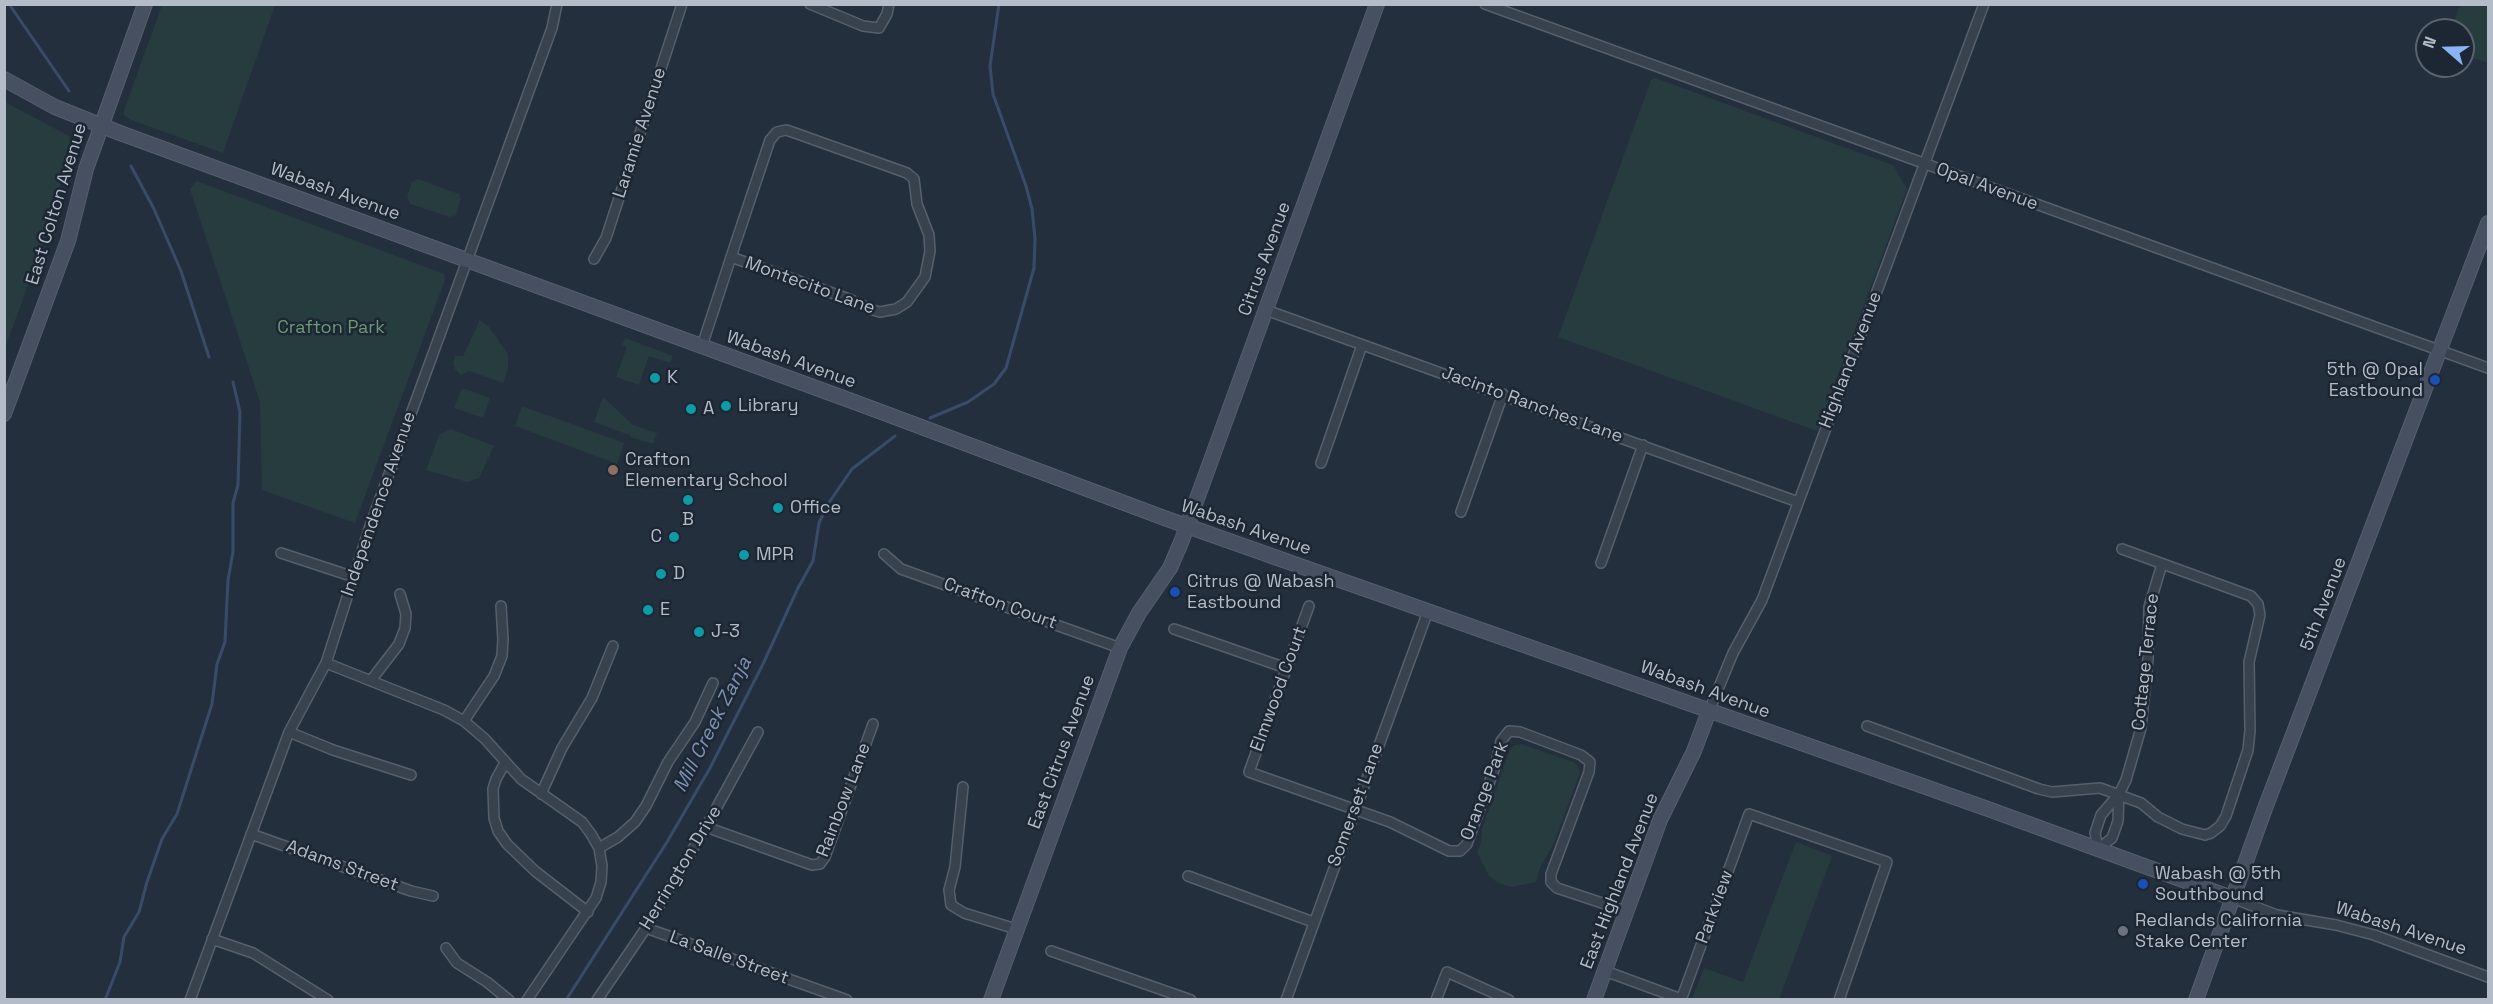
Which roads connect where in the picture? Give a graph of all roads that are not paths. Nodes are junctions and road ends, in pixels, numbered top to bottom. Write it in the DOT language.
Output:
graph roads {
  1 [pos="145,4"];
  2 [pos="557,4"];
  3 [pos="682,4"];
  4 [pos="810,4"];
  5 [pos="889,4"];
  6 [pos="1377,4"];
  7 [pos="1485,4"];
  8 [pos="1984,4"];
  9 [pos="4,79"];
  10 [pos="100,125"];
  11 [pos="1925,165"];
  12 [pos="2488,223"];
  13 [pos="731,257"];
  14 [pos="594,259"];
  15 [pos="468,260"];
  16 [pos="1266,310"];
  17 [pos="1362,345"];
  18 [pos="702,346"];
  19 [pos="2439,351"];
  20 [pos="2488,369"];
  21 [pos="1503,394"];
  22 [pos="4,414"];
  23 [pos="1643,445"];
  24 [pos="1321,463"];
  25 [pos="1798,502"];
  26 [pos="1461,512"];
  27 [pos="1186,526"];
  28 [pos="2122,549"];
  29 [pos="281,553"];
  30 [pos="884,554"];
  31 [pos="1601,563"];
  32 [pos="2162,564"];
  33 [pos="354,577"];
  34 [pos="400,594"];
  35 [pos="501,606"];
  36 [pos="1308,606"];
  37 [pos="1428,611"];
  38 [pos="1174,629"];
  39 [pos="613,646"];
  40 [pos="1120,648"];
  41 [pos="326,663"];
  42 [pos="1286,668"];
  43 [pos="372,679"];
  44 [pos="713,683"];
  45 [pos="1709,711"];
  46 [pos="464,721"];
  47 [pos="873,724"];
  48 [pos="1867,726"];
  49 [pos="289,732"];
  50 [pos="758,732"];
  51 [pos="505,763"];
  52 [pos="411,775"];
  53 [pos="963,787"];
  54 [pos="541,794"];
  55 [pos="2119,794"];
  56 [pos="1354,809"];
  57 [pos="706,828"];
  58 [pos="251,834"];
  59 [pos="599,848"];
  60 [pos="2098,849"];
  61 [pos="1188,876"];
  62 [pos="434,896"];
  63 [pos="2232,898"];
  64 [pos="1626,911"];
  65 [pos="588,912"];
  66 [pos="1313,922"];
  67 [pos="646,928"];
  68 [pos="1016,930"];
  69 [pos="212,939"];
  70 [pos="446,948"];
  71 [pos="1051,951"];
  72 [pos="1605,971"];
  73 [pos="2488,977"];
  74 [pos="1179,998"];
  75 [pos="190,999"];
  76 [pos="328,999"];
  77 [pos="509,999"];
  78 [pos="527,999"];
  79 [pos="597,999"];
  80 [pos="847,999"];
  81 [pos="991,999"];
  82 [pos="1191,999"];
  83 [pos="1286,999"];
  84 [pos="1436,999"];
  85 [pos="1509,999"];
  86 [pos="1594,999"];
  87 [pos="1681,999"];
  88 [pos="1839,999"];
  89 [pos="2196,999"];
  1 -- 10 [label="street, East Colton Avenue"];
  2 -- 15 [label="street, Independence Avenue"];
  3 -- 14 [label="street, Laramie Avenue"];
  4 -- 5 [label="street"];
  6 -- 16 [label="street, Citrus Avenue"];
  7 -- 11 [label="street, Opal Avenue"];
  8 -- 11 [label="street, Highland Avenue"];
  9 -- 10 [label="street, Wabash Avenue"];
  10 -- 15 [label="street, Wabash Avenue"];
  10 -- 22 [label="street, East Colton Avenue"];
  11 -- 19 [label="street, Opal Avenue"];
  11 -- 25 [label="street, Highland Avenue"];
  12 -- 19 [label="street, 5th Avenue"];
  13 -- 13 [label="street, Montecito Lane"];
  13 -- 18 [label="street, Montecito Lane"];
  15 -- 18 [label="street, Wabash Avenue"];
  15 -- 33 [label="street, Independence Avenue"];
  16 -- 17 [label="street, Jacinto Ranches Lane"];
  16 -- 27 [label="street, Citrus Avenue"];
  17 -- 21 [label="street, Jacinto Ranches Lane"];
  17 -- 24 [label="street"];
  18 -- 27 [label="street, Wabash Avenue"];
  19 -- 20 [label="street, Opal Avenue"];
  19 -- 63 [label="street, 5th Avenue"];
  21 -- 23 [label="street, Jacinto Ranches Lane"];
  21 -- 26 [label="street"];
  23 -- 25 [label="street, Jacinto Ranches Lane"];
  23 -- 31 [label="street"];
  25 -- 45 [label="street, Highland Avenue"];
  27 -- 37 [label="street, Wabash Avenue"];
  27 -- 40 [label="street, East Citrus Avenue"];
  28 -- 32 [label="street"];
  29 -- 33 [label="street"];
  30 -- 40 [label="street, Crafton Court"];
  32 -- 55 [label="street, Cottage Terrace"];
  32 -- 55 [label="street"];
  33 -- 41 [label="street, Independence Avenue"];
  34 -- 43 [label="street"];
  35 -- 46 [label="street"];
  36 -- 42 [label="street, Elmwood Court"];
  37 -- 45 [label="street, Wabash Avenue"];
  37 -- 56 [label="street, Somerset Lane"];
  38 -- 42 [label="street"];
  39 -- 54 [label="street"];
  40 -- 68 [label="street, East Citrus Avenue"];
  41 -- 43 [label="street"];
  41 -- 49 [label="street, Independence Avenue"];
  42 -- 56 [label="street, Elmwood Court"];
  43 -- 46 [label="street"];
  44 -- 59 [label="street"];
  45 -- 60 [label="street, Wabash Avenue"];
  45 -- 64 [label="street, East Highland Avenue"];
  46 -- 51 [label="street"];
  47 -- 57 [label="street, Rainbow Lane"];
  48 -- 55 [label="street"];
  49 -- 52 [label="street"];
  49 -- 58 [label="street, Independence Avenue"];
  50 -- 57 [label="street, Herrington Drive"];
  51 -- 54 [label="street"];
  51 -- 65 [label="street"];
  53 -- 68 [label="street"];
  54 -- 59 [label="street"];
  55 -- 60 [label="street, Cottage Terrace"];
  55 -- 60 [label="street, Cottage Terrace"];
  56 -- 64 [label="street, Orange Park"];
  56 -- 66 [label="street, Somerset Lane"];
  57 -- 67 [label="street, Herrington Drive"];
  58 -- 62 [label="street, Adams Street"];
  58 -- 69 [label="street, Independence Avenue"];
  59 -- 65 [label="street"];
  60 -- 63 [label="street, Wabash Avenue"];
  61 -- 66 [label="street"];
  63 -- 73 [label="street, Wabash Avenue"];
  63 -- 89 [label="street, 5th Avenue"];
  64 -- 72 [label="street, East Highland Avenue"];
  65 -- 78 [label="street"];
  66 -- 83 [label="street, Somerset Lane"];
  67 -- 79 [label="street, Herrington Drive"];
  67 -- 80 [label="street, La Salle Street"];
  68 -- 81 [label="street, East Citrus Avenue"];
  69 -- 75 [label="street, Independence Avenue"];
  69 -- 76 [label="street"];
  70 -- 77 [label="street"];
  71 -- 74 [label="street"];
  72 -- 86 [label="street, East Highland Avenue"];
  72 -- 87 [label="street"];
  74 -- 82 [label="street"];
  84 -- 85 [label="street"];
  87 -- 88 [label="street, Parkview"];
}
